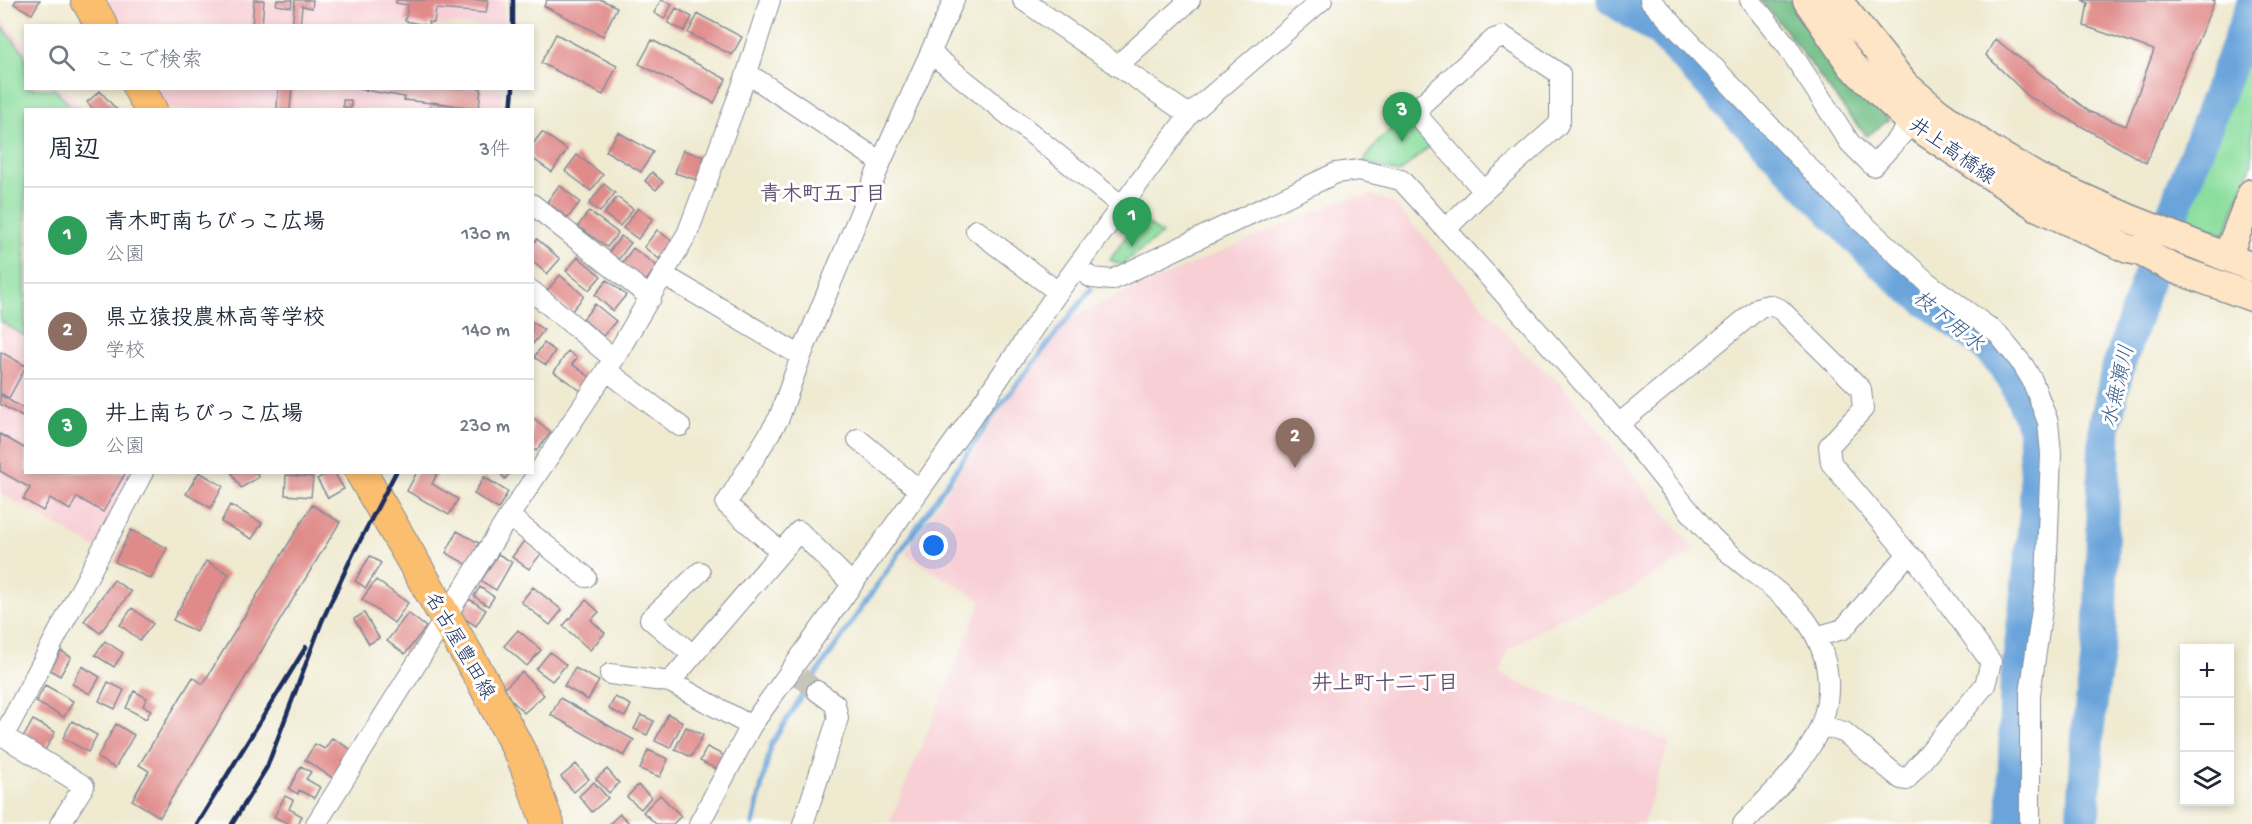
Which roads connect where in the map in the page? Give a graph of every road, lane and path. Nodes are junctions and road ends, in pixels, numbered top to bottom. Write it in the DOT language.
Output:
graph roads {
  1 [pos="87,0"];
  2 [pos="770,0"];
  3 [pos="954,0"];
  4 [pos="1190,0"];
  5 [pos="1322,0"];
  6 [pos="1650,0"];
  7 [pos="1749,0"];
  8 [pos="1806,0"];
  9 [pos="1838,0"];
  10 [pos="1036,3"];
  11 [pos="101,24"];
  12 [pos="932,54"];
  13 [pos="1118,66"];
  14 [pos="747,73"];
  15 [pos="140,90"];
  16 [pos="150,108"];
  17 [pos="1189,116"];
  18 [pos="1912,123"];
  19 [pos="881,162"];
  20 [pos="1484,191"];
  21 [pos="2252,193"];
  22 [pos="534,206"];
  23 [pos="1122,206"];
  24 [pos="1446,229"];
  25 [pos="976,230"];
  26 [pos="2240,262"];
  27 [pos="1077,268"];
  28 [pos="664,275"];
  29 [pos="1058,292"];
  30 [pos="534,293"];
  31 [pos="2252,297"];
  32 [pos="651,298"];
  33 [pos="801,356"];
  34 [pos="610,364"];
  35 [pos="1619,424"];
  36 [pos="680,426"];
  37 [pos="858,439"];
  38 [pos="142,474"];
  39 [pos="362,474"];
  40 [pos="919,490"];
  41 [pos="509,516"];
  42 [pos="781,552"];
  43 [pos="1908,554"];
  44 [pos="700,572"];
  45 [pos="586,577"];
  46 [pos="851,583"];
  47 [pos="446,618"];
  48 [pos="1816,637"];
  49 [pos="693,655"];
  50 [pos="610,674"];
  51 [pos="670,682"];
  52 [pos="817,691"];
  53 [pos="751,726"];
  54 [pos="1822,726"];
  55 [pos="2,736"];
  56 [pos="60,824"];
  57 [pos="316,824"];
  58 [pos="549,824"];
  59 [pos="699,824"];
  60 [pos="803,824"];
  61 [pos="1743,824"];
  62 [pos="2030,824"];
  1 -- 11 [label="main road"];
  2 -- 14 [label="street"];
  3 -- 12 [label="street"];
  4 -- 13 [label="street"];
  5 -- 17 [label="street"];
  6 -- 62 [label="street"];
  7 -- 18 [label="street"];
  8 -- 18 [label="street, 井上高橋線"];
  9 -- 26 [label="street, 井上高橋線"];
  10 -- 13 [label="street"];
  12 -- 19 [label="street"];
  12 -- 23 [label="street"];
  13 -- 17 [label="street"];
  14 -- 19 [label="street"];
  14 -- 28 [label="street"];
  15 -- 16 [label="main road"];
  17 -- 23 [label="street"];
  18 -- 31 [label="street, 井上高橋線"];
  19 -- 33 [label="street"];
  20 -- 20 [label="street"];
  20 -- 24 [label="street"];
  21 -- 26 [label="street"];
  22 -- 32 [label="street"];
  23 -- 27 [label="street"];
  24 -- 27 [label="street"];
  24 -- 35 [label="street"];
  25 -- 29 [label="street"];
  27 -- 29 [label="street"];
  28 -- 32 [label="street"];
  28 -- 33 [label="street"];
  29 -- 40 [label="street"];
  30 -- 34 [label="street"];
  32 -- 34 [label="street"];
  33 -- 42 [label="street"];
  34 -- 36 [label="street"];
  34 -- 41 [label="street"];
  35 -- 43 [label="street"];
  35 -- 48 [label="street"];
  37 -- 40 [label="street"];
  38 -- 55 [label="street"];
  39 -- 47 [label="main road, 名古屋豊田線"];
  40 -- 46 [label="street"];
  41 -- 45 [label="street"];
  41 -- 47 [label="street"];
  42 -- 46 [label="street"];
  42 -- 49 [label="street"];
  43 -- 48 [label="street"];
  43 -- 54 [label="street"];
  44 -- 49 [label="street"];
  46 -- 53 [label="street"];
  47 -- 57 [label="street"];
  47 -- 58 [label="main road, 名古屋豊田線"];
  48 -- 54 [label="street"];
  49 -- 51 [label="street"];
  50 -- 51 [label="street"];
  51 -- 53 [label="street"];
  52 -- 60 [label="street"];
  53 -- 59 [label="street"];
  54 -- 61 [label="street"];
  55 -- 56 [label="street"];
}
